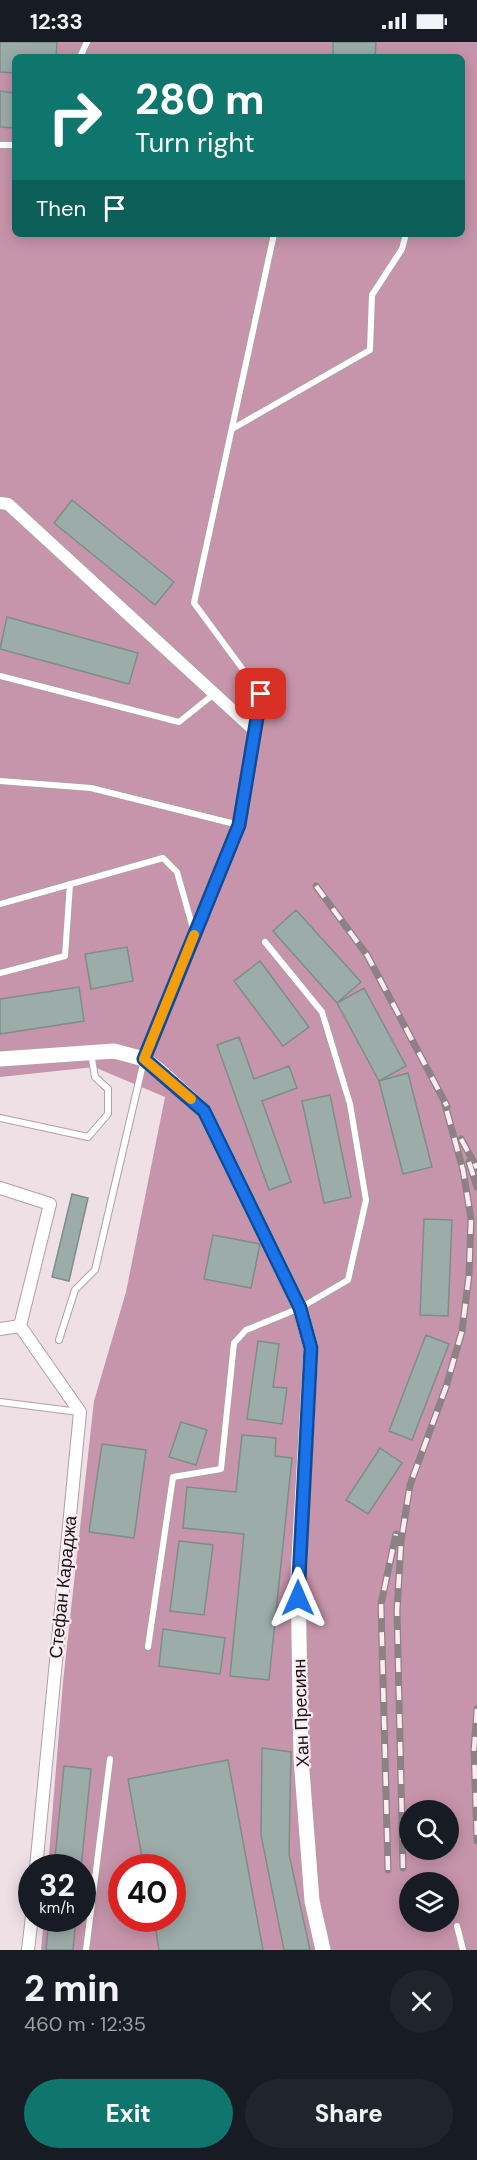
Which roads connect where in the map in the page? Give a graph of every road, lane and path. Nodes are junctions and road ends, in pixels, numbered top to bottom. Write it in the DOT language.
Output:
graph roads {
  1 [pos="273,237"];
  2 [pos="405,237"];
  3 [pos="232,429"];
  4 [pos="3,502"];
  5 [pos="0,676"];
  6 [pos="214,694"];
  7 [pos="255,732"];
  8 [pos="0,781"];
  9 [pos="239,825"];
  10 [pos="70,885"];
  11 [pos="0,904"];
  12 [pos="195,934"];
  13 [pos="265,942"];
  14 [pos="0,973"];
  15 [pos="90,1052"];
  16 [pos="0,1059"];
  17 [pos="144,1059"];
  18 [pos="0,1119"];
  19 [pos="0,1188"];
  20 [pos="300,1308"];
  21 [pos="20,1326"];
  22 [pos="0,1329"];
  23 [pos="59,1340"];
  24 [pos="0,1402"];
  25 [pos="80,1412"];
  26 [pos="148,1647"];
  27 [pos="110,1759"];
  28 [pos="37,1854"];
  29 [pos="30,1932"];
  30 [pos="458,1932"];
  31 [pos="28,1950"];
  32 [pos="86,1950"];
  33 [pos="323,1950"];
  34 [pos="463,1950"];
  1 -- 3 [label="lane"];
  2 -- 3 [label="lane"];
  3 -- 7 [label="lane"];
  4 -- 6 [label="street"];
  5 -- 6 [label="lane"];
  6 -- 7 [label="street"];
  7 -- 9 [label="street"];
  8 -- 9 [label="lane"];
  9 -- 12 [label="street"];
  10 -- 11 [label="lane"];
  10 -- 12 [label="lane"];
  10 -- 14 [label="lane"];
  12 -- 17 [label="street"];
  13 -- 20 [label="lane"];
  15 -- 16 [label="street, Хан Пресиян"];
  15 -- 17 [label="street, Хан Пресиян"];
  15 -- 18 [label="lane"];
  17 -- 20 [label="street, Хан Пресиян"];
  17 -- 23 [label="lane"];
  19 -- 21 [label="street"];
  20 -- 26 [label="lane"];
  20 -- 33 [label="street, Хан Пресиян"];
  21 -- 22 [label="street"];
  21 -- 25 [label="street"];
  24 -- 25 [label="lane"];
  25 -- 28 [label="street, Стефан Караджа"];
  27 -- 32 [label="lane"];
  29 -- 31 [label="street"];
  30 -- 34 [label="lane"];
}
